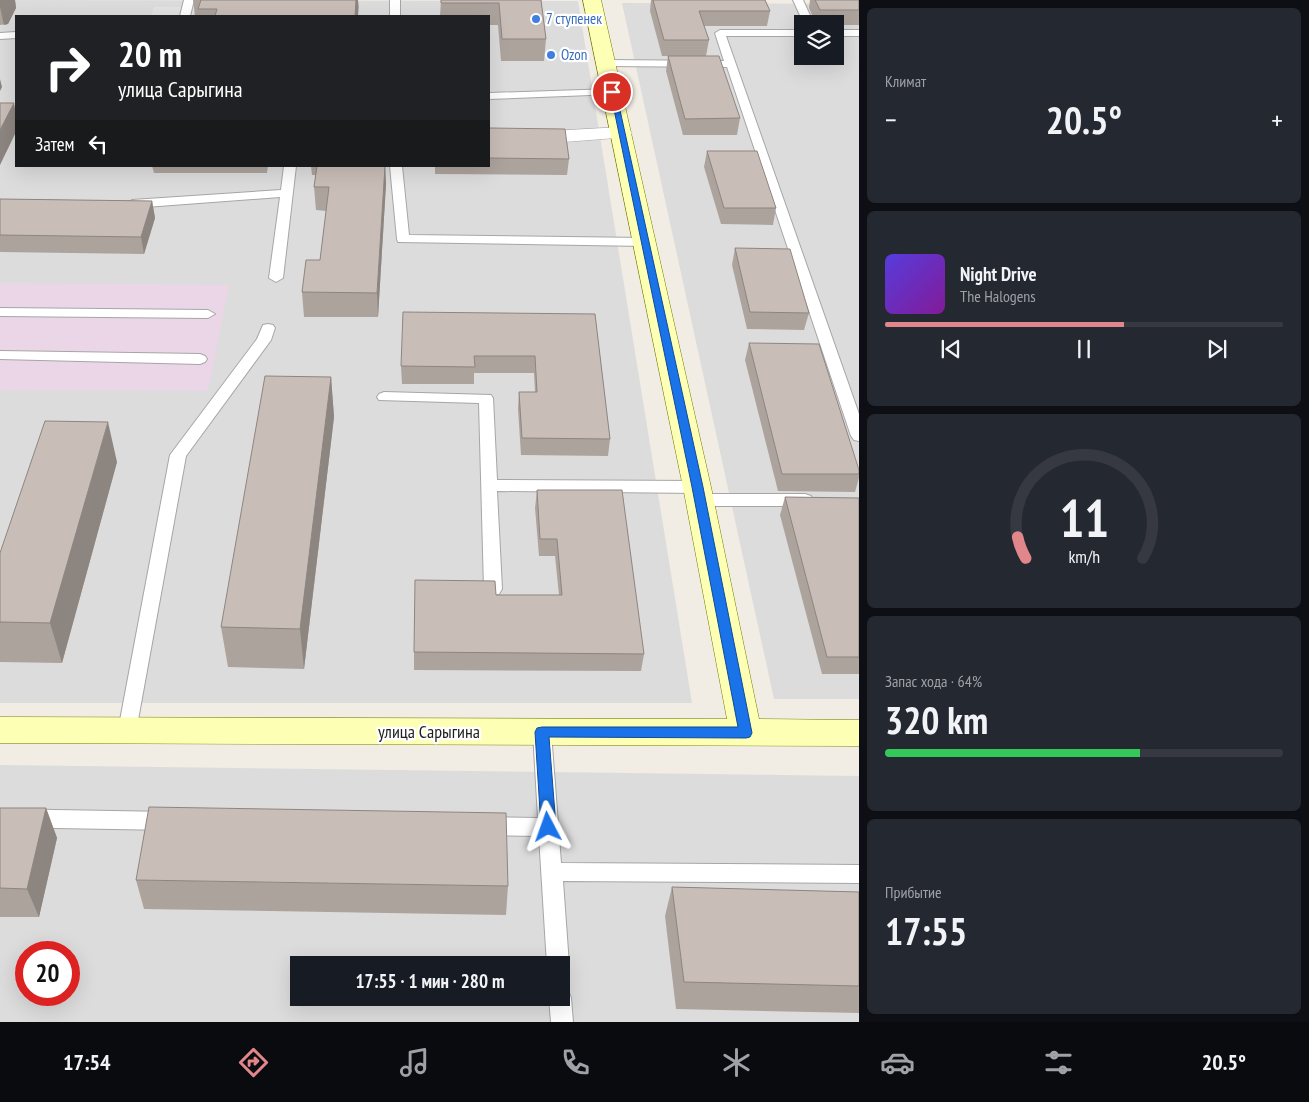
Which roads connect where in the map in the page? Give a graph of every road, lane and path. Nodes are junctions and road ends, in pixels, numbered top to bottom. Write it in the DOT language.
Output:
graph roads {
  1 [pos="189,0"];
  2 [pos="395,0"];
  3 [pos="592,0"];
  4 [pos="798,0"];
  5 [pos="186,15"];
  6 [pos="395,15"];
  7 [pos="805,15"];
  8 [pos="794,33"];
  9 [pos="844,33"];
  10 [pos="859,33"];
  11 [pos="15,35"];
  12 [pos="0,36"];
  13 [pos="606,63"];
  14 [pos="731,64"];
  15 [pos="612,92"];
  16 [pos="490,96"];
  17 [pos="622,133"];
  18 [pos="552,137"];
  19 [pos="290,167"];
  20 [pos="396,167"];
  21 [pos="287,193"];
  22 [pos="117,205"];
  23 [pos="645,242"];
  24 [pos="276,278"];
  25 [pos="0,312"];
  26 [pos="208,314"];
  27 [pos="268,328"];
  28 [pos="0,355"];
  29 [pos="200,359"];
  30 [pos="384,397"];
  31 [pos="859,436"];
  32 [pos="489,485"];
  33 [pos="698,493"];
  34 [pos="820,500"];
  35 [pos="494,589"];
  36 [pos="0,730"];
  37 [pos="127,731"];
  38 [pos="542,732"];
  39 [pos="746,733"];
  40 [pos="859,733"];
  41 [pos="0,818"];
  42 [pos="190,821"];
  43 [pos="469,826"];
  44 [pos="548,827"];
  45 [pos="552,872"];
  46 [pos="859,874"];
  47 [pos="557,956"];
  48 [pos="561,1006"];
  49 [pos="562,1022"];
  1 -- 5 [label="lane"];
  2 -- 6 [label="lane"];
  3 -- 13 [label="street"];
  4 -- 7 [label="lane"];
  8 -- 14 [label="lane"];
  9 -- 10 [label="lane"];
  11 -- 12 [label="lane"];
  13 -- 14 [label="lane"];
  13 -- 15 [label="street"];
  14 -- 31 [label="lane"];
  15 -- 16 [label="lane"];
  15 -- 17 [label="street"];
  17 -- 18 [label="street"];
  17 -- 23 [label="street"];
  19 -- 21 [label="lane"];
  20 -- 23 [label="lane"];
  21 -- 22 [label="lane"];
  21 -- 24 [label="lane"];
  23 -- 33 [label="street"];
  25 -- 26 [label="lane"];
  27 -- 37 [label="lane"];
  28 -- 29 [label="lane"];
  30 -- 32 [label="lane"];
  32 -- 33 [label="lane"];
  32 -- 35 [label="lane"];
  33 -- 34 [label="lane"];
  33 -- 39 [label="street"];
  36 -- 37 [label="street, улица Сарыгина"];
  37 -- 38 [label="street, улица Сарыгина"];
  38 -- 39 [label="street, улица Сарыгина"];
  38 -- 44 [label="lane"];
  39 -- 40 [label="street, улица Сарыгина"];
  41 -- 42 [label="lane"];
  43 -- 44 [label="lane"];
  44 -- 45 [label="lane"];
  45 -- 46 [label="lane"];
  45 -- 47 [label="lane"];
  48 -- 49 [label="lane"];
}
